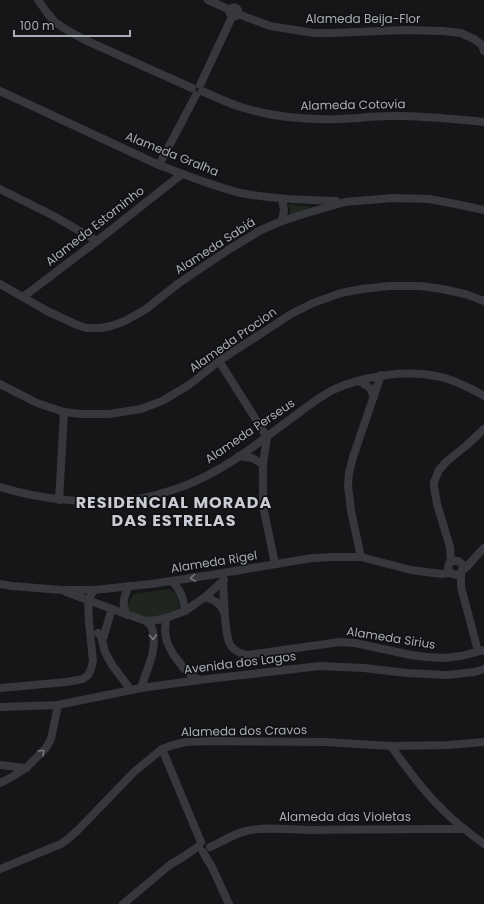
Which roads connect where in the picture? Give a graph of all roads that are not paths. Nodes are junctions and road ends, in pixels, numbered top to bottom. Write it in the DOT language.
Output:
graph roads {
  1 [pos="38,0"];
  2 [pos="208,0"];
  3 [pos="235,10"];
  4 [pos="483,46"];
  5 [pos="197,90"];
  6 [pos="1,91"];
  7 [pos="484,122"];
  8 [pos="159,164"];
  9 [pos="182,174"];
  10 [pos="0,189"];
  11 [pos="282,199"];
  12 [pos="345,202"];
  13 [pos="484,210"];
  14 [pos="282,221"];
  15 [pos="97,241"];
  16 [pos="0,284"];
  17 [pos="23,296"];
  18 [pos="484,301"];
  19 [pos="219,361"];
  20 [pos="381,375"];
  21 [pos="359,381"];
  22 [pos="0,384"];
  23 [pos="484,396"];
  24 [pos="374,397"];
  25 [pos="64,412"];
  26 [pos="484,429"];
  27 [pos="267,437"];
  28 [pos="239,456"];
  29 [pos="263,464"];
  30 [pos="0,487"];
  31 [pos="59,500"];
  32 [pos="481,551"];
  33 [pos="361,557"];
  34 [pos="275,564"];
  35 [pos="456,567"];
  36 [pos="232,572"];
  37 [pos="211,575"];
  38 [pos="172,581"];
  39 [pos="220,583"];
  40 [pos="0,584"];
  41 [pos="129,586"];
  42 [pos="62,590"];
  43 [pos="94,590"];
  44 [pos="205,597"];
  45 [pos="88,601"];
  46 [pos="112,609"];
  47 [pos="185,611"];
  48 [pos="127,615"];
  49 [pos="225,617"];
  50 [pos="166,618"];
  51 [pos="146,621"];
  52 [pos="90,629"];
  53 [pos="101,636"];
  54 [pos="481,651"];
  55 [pos="484,670"];
  56 [pos="199,680"];
  57 [pos="0,688"];
  58 [pos="141,688"];
  59 [pos="131,690"];
  60 [pos="58,705"];
  61 [pos="0,707"];
  62 [pos="484,742"];
  63 [pos="391,746"];
  64 [pos="162,749"];
  65 [pos="0,765"];
  66 [pos="26,768"];
  67 [pos="0,783"];
  68 [pos="464,829"];
  69 [pos="484,844"];
  70 [pos="205,846"];
  71 [pos="0,868"];
  72 [pos="123,904"];
  73 [pos="229,904"];
  1 -- 5 [label="street, Alameda Cotovia"];
  2 -- 3 [label="street, Alameda Beija-Flor"];
  3 -- 4 [label="street, Alameda Beija-Flor"];
  3 -- 5 [label="street"];
  5 -- 7 [label="street, Alameda Cotovia"];
  5 -- 8 [label="street"];
  6 -- 8 [label="street, Alameda Gralha"];
  8 -- 9 [label="street, Alameda Gralha"];
  9 -- 11 [label="street, Alameda Gralha"];
  9 -- 15 [label="street, Alameda Estorninho"];
  10 -- 15 [label="street"];
  11 -- 12 [label="street, Alameda Gralha"];
  11 -- 14 [label="street"];
  12 -- 13 [label="street, Alameda Sabiá"];
  12 -- 14 [label="street, Alameda Sabiá"];
  14 -- 17 [label="street, Alameda Sabiá"];
  15 -- 17 [label="street, Alameda Estorninho"];
  16 -- 17 [label="street, Alameda Sabiá"];
  18 -- 19 [label="street, Alameda Procion"];
  19 -- 25 [label="street, Alameda Procion"];
  19 -- 27 [label="street"];
  20 -- 21 [label="street, Alameda Perseus"];
  20 -- 23 [label="street, Alameda Perseus"];
  20 -- 24 [label="street"];
  21 -- 24 [label="street"];
  21 -- 27 [label="street, Alameda Perseus"];
  22 -- 25 [label="street, Alameda Procion"];
  24 -- 33 [label="street"];
  25 -- 31 [label="street"];
  26 -- 35 [label="street"];
  27 -- 28 [label="street, Alameda Perseus"];
  27 -- 29 [label="street"];
  28 -- 29 [label="street"];
  28 -- 31 [label="street, Alameda Perseus"];
  29 -- 34 [label="street"];
  30 -- 31 [label="street, Alameda Perseus"];
  32 -- 35 [label="street, Alameda Rigel"];
  33 -- 34 [label="street, Alameda Rigel"];
  33 -- 35 [label="street, Alameda Rigel"];
  34 -- 36 [label="street, Alameda Rigel"];
  35 -- 54 [label="street"];
  36 -- 37 [label="street, Alameda Rigel"];
  36 -- 39 [label="street"];
  37 -- 38 [label="street, Alameda Rigel, one-way"];
  37 -- 39 [label="street"];
  38 -- 41 [label="street, Alameda Rigel"];
  38 -- 47 [label="street"];
  39 -- 44 [label="street"];
  39 -- 49 [label="street, Alameda Sirius"];
  40 -- 42 [label="street, Alameda Rigel"];
  41 -- 43 [label="street, Alameda Rigel"];
  41 -- 48 [label="street"];
  42 -- 43 [label="street, Alameda Rigel"];
  42 -- 45 [label="street"];
  43 -- 45 [label="street"];
  44 -- 47 [label="street"];
  44 -- 49 [label="street"];
  45 -- 46 [label="street"];
  45 -- 52 [label="street"];
  46 -- 48 [label="street"];
  46 -- 53 [label="street"];
  47 -- 50 [label="street"];
  48 -- 51 [label="street"];
  49 -- 54 [label="street, Alameda Sirius"];
  50 -- 51 [label="street"];
  50 -- 56 [label="street"];
  51 -- 58 [label="street, one-way"];
  52 -- 53 [label="street"];
  52 -- 57 [label="street"];
  53 -- 59 [label="street"];
  55 -- 56 [label="street, Avenida dos Lagos"];
  56 -- 58 [label="street, Avenida dos Lagos"];
  58 -- 59 [label="street, Avenida dos Lagos"];
  59 -- 60 [label="street, Avenida dos Lagos"];
  60 -- 61 [label="street, Avenida dos Lagos"];
  66 -- 60 [label="street, one-way"];
  62 -- 63 [label="street, Alameda dos Cravos"];
  63 -- 64 [label="street, Alameda dos Cravos"];
  63 -- 68 [label="street"];
  64 -- 70 [label="street"];
  64 -- 71 [label="street, Alameda dos Cravos"];
  65 -- 66 [label="street"];
  66 -- 67 [label="street"];
  68 -- 69 [label="street"];
  68 -- 70 [label="street, Alameda das Violetas"];
  70 -- 72 [label="street, Alameda das Violetas"];
  70 -- 73 [label="street"];
}
